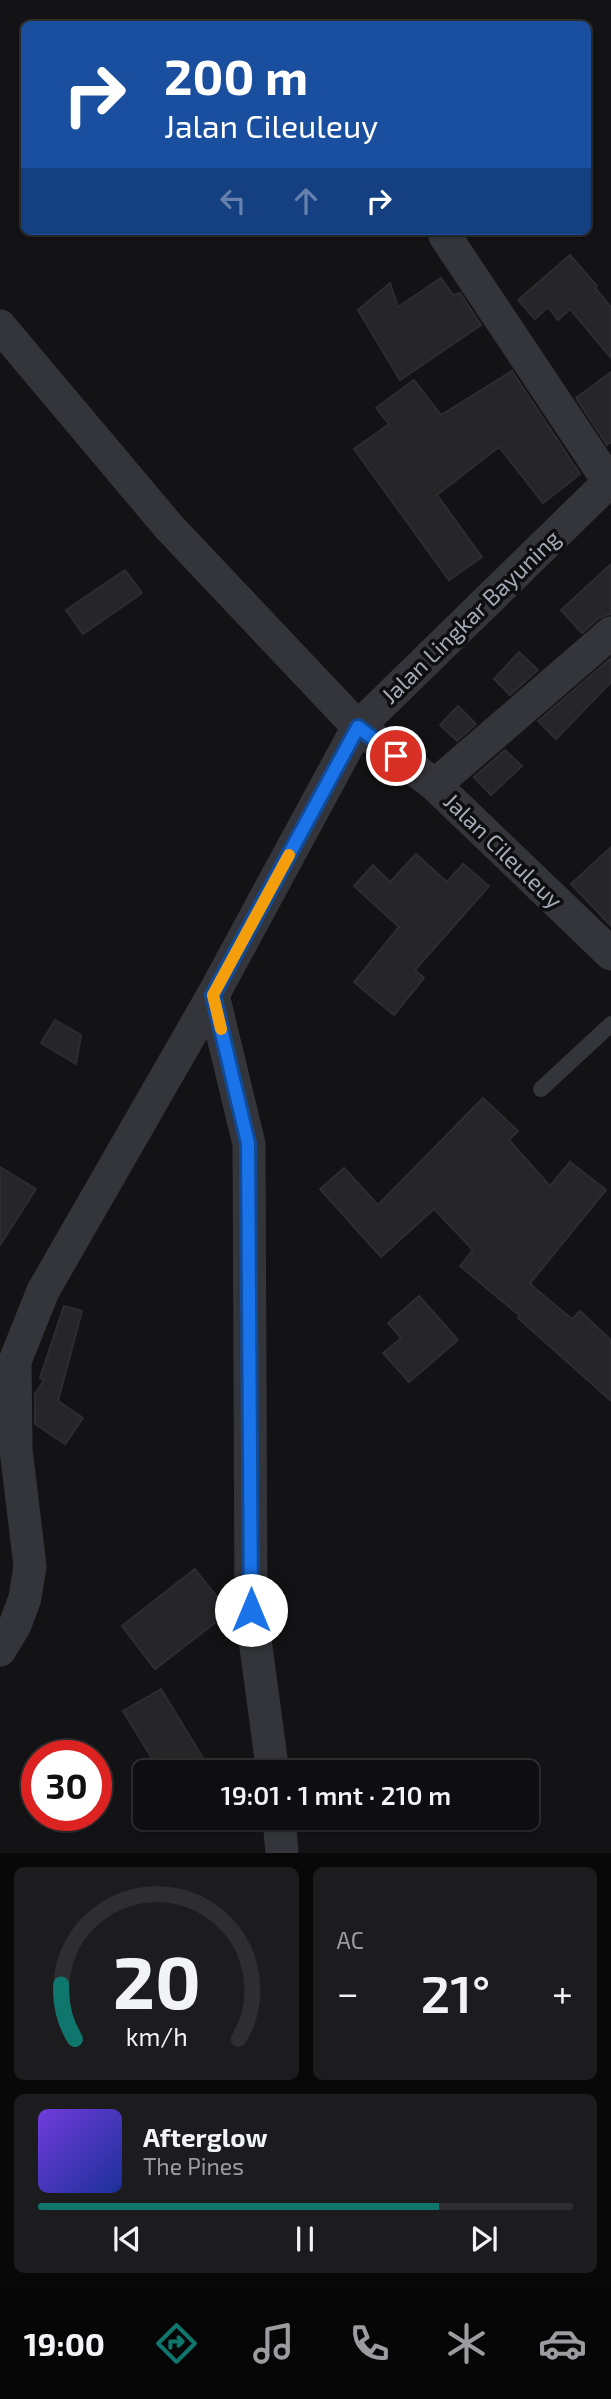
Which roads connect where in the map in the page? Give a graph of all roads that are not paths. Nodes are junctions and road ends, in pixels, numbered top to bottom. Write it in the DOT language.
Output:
graph roads {
  1 [pos="445,236"];
  2 [pos="0,326"];
  3 [pos="610,481"];
  4 [pos="611,633"];
  5 [pos="358,727"];
  6 [pos="435,785"];
  7 [pos="611,954"];
  8 [pos="213,995"];
  9 [pos="611,1024"];
  10 [pos="541,1089"];
  11 [pos="0,1650"];
  12 [pos="271,1760"];
  13 [pos="280,1830"];
  14 [pos="282,1853"];
  1 -- 3 [label="street"];
  2 -- 5 [label="street, Jalan Cileuleuy"];
  3 -- 5 [label="street, Jalan Lingkar Bayuning"];
  4 -- 6 [label="street"];
  5 -- 6 [label="street, Jalan Cileuleuy"];
  5 -- 8 [label="street, Jalan Lingkar Bayuning"];
  6 -- 7 [label="street, Jalan Cileuleuy"];
  8 -- 11 [label="street, Jalan Lingkar Bayuning"];
  8 -- 12 [label="street"];
  9 -- 10 [label="lane"];
  13 -- 14 [label="street"];
}
